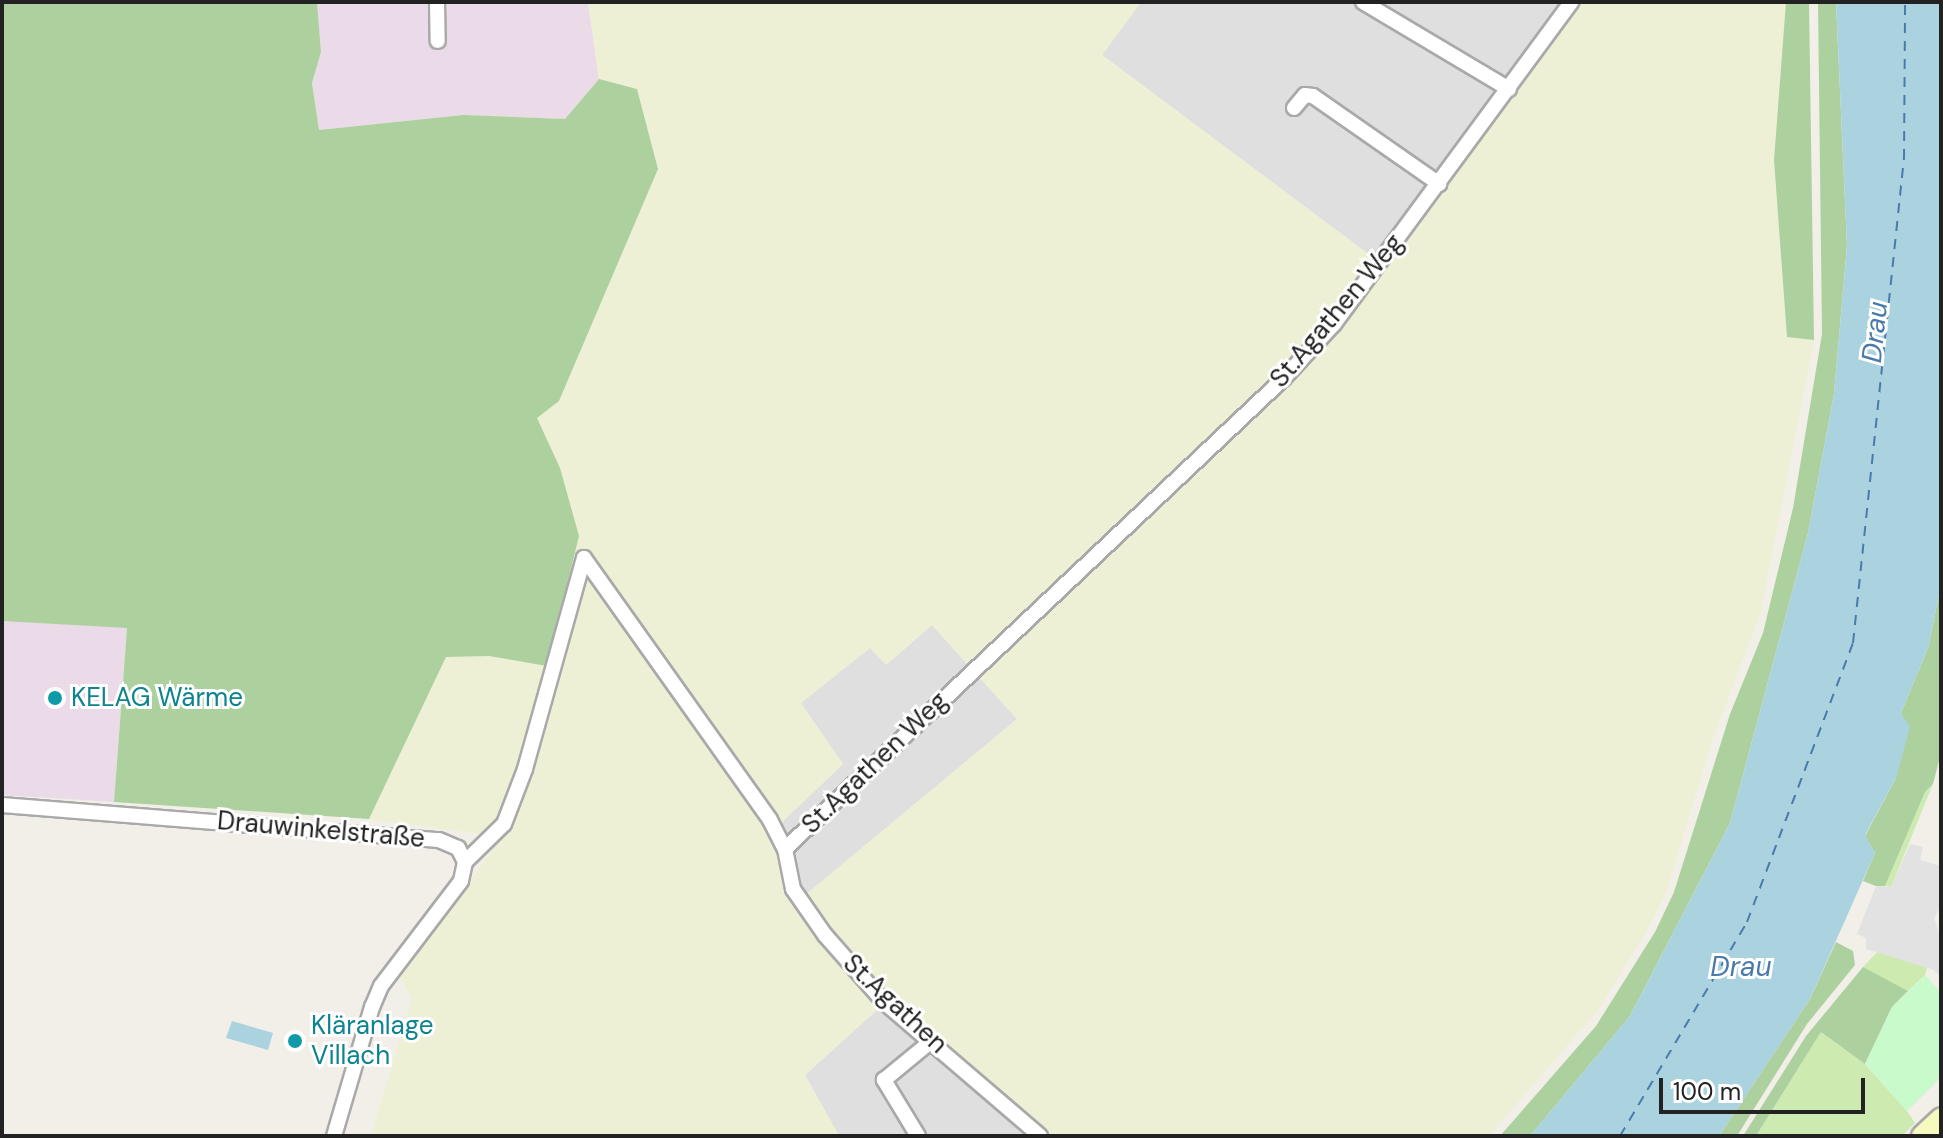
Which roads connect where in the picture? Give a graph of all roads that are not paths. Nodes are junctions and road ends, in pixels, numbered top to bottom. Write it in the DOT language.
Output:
graph roads {
  1 [pos="437,2"];
  2 [pos="1363,2"];
  3 [pos="1571,2"];
  4 [pos="438,41"];
  5 [pos="1509,89"];
  6 [pos="1294,108"];
  7 [pos="1439,184"];
  8 [pos="2,805"];
  9 [pos="785,849"];
  10 [pos="465,862"];
  11 [pos="929,1043"];
  12 [pos="1941,1118"];
  13 [pos="334,1136"];
  14 [pos="918,1136"];
  15 [pos="1040,1136"];
  16 [pos="1922,1136"];
  1 -- 4 [label="street"];
  2 -- 5 [label="street"];
  3 -- 5 [label="street, St.Agathen Weg"];
  5 -- 7 [label="street, St.Agathen Weg"];
  6 -- 7 [label="street"];
  7 -- 9 [label="street, St.Agathen Weg"];
  8 -- 10 [label="street, Drauwinkelstraße"];
  9 -- 10 [label="street, St.Agathen Weg"];
  9 -- 11 [label="street, St.Agathen"];
  10 -- 13 [label="street"];
  11 -- 14 [label="street"];
  11 -- 15 [label="street, St.Agathen"];
  12 -- 16 [label="street"];
}
